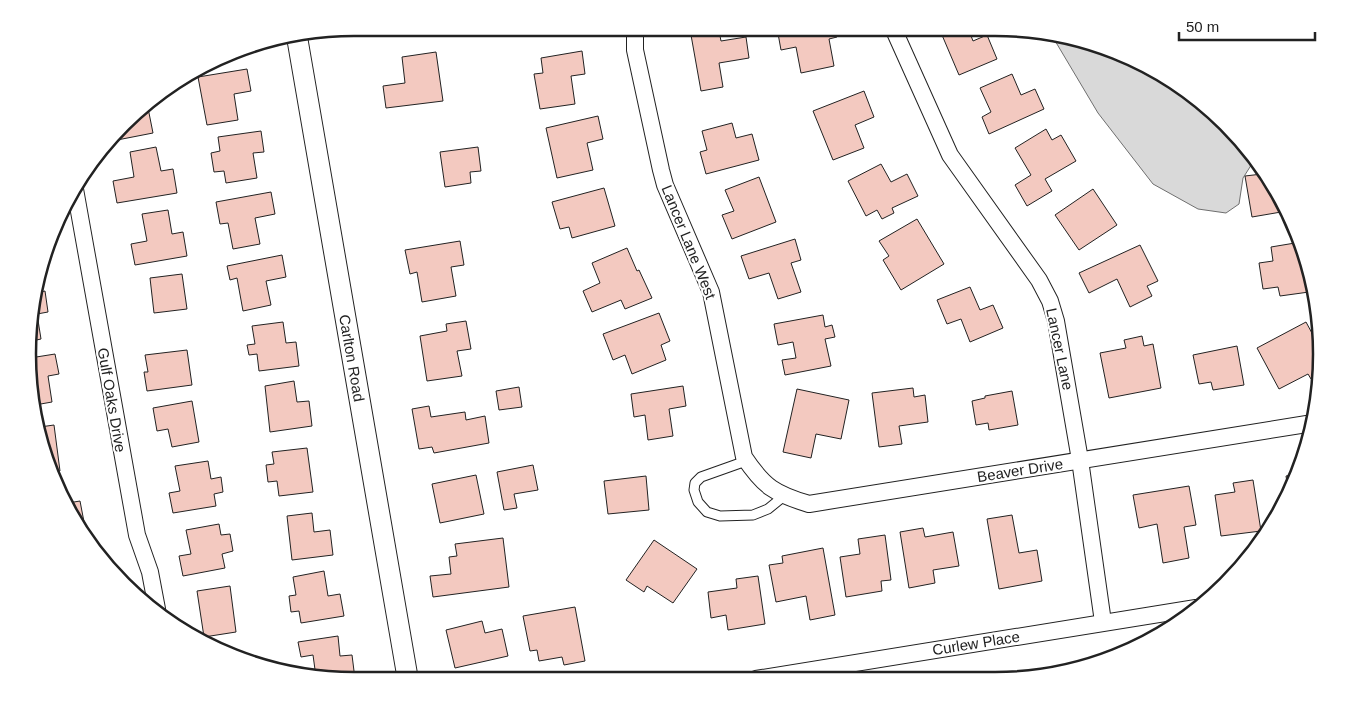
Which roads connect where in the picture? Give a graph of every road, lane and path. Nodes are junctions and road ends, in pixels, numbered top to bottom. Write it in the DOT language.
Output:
graph roads {
  1 [pos="635,36"];
  2 [pos="897,36"];
  3 [pos="298,41"];
  4 [pos="77,199"];
  5 [pos="1305,424"];
  6 [pos="745,459"];
  7 [pos="1080,460"];
  8 [pos="784,496"];
  9 [pos="156,602"];
  10 [pos="1183,610"];
  11 [pos="1103,622"];
  12 [pos="407,672"];
  13 [pos="793,672"];
  1 -- 6 [label="street, Lancer Lane West"];
  2 -- 7 [label="street, Lancer Lane"];
  3 -- 12 [label="street, Carlton Road"];
  4 -- 9 [label="street, Gulf Oaks Drive"];
  5 -- 7 [label="street, Beaver Drive"];
  6 -- 8 [label="street, Beaver Drive"];
  6 -- 8 [label="lane"];
  7 -- 8 [label="street, Beaver Drive"];
  7 -- 11 [label="street, Lancer Lane"];
  10 -- 11 [label="street, Curlew Place"];
  11 -- 13 [label="street, Curlew Place"];
}
